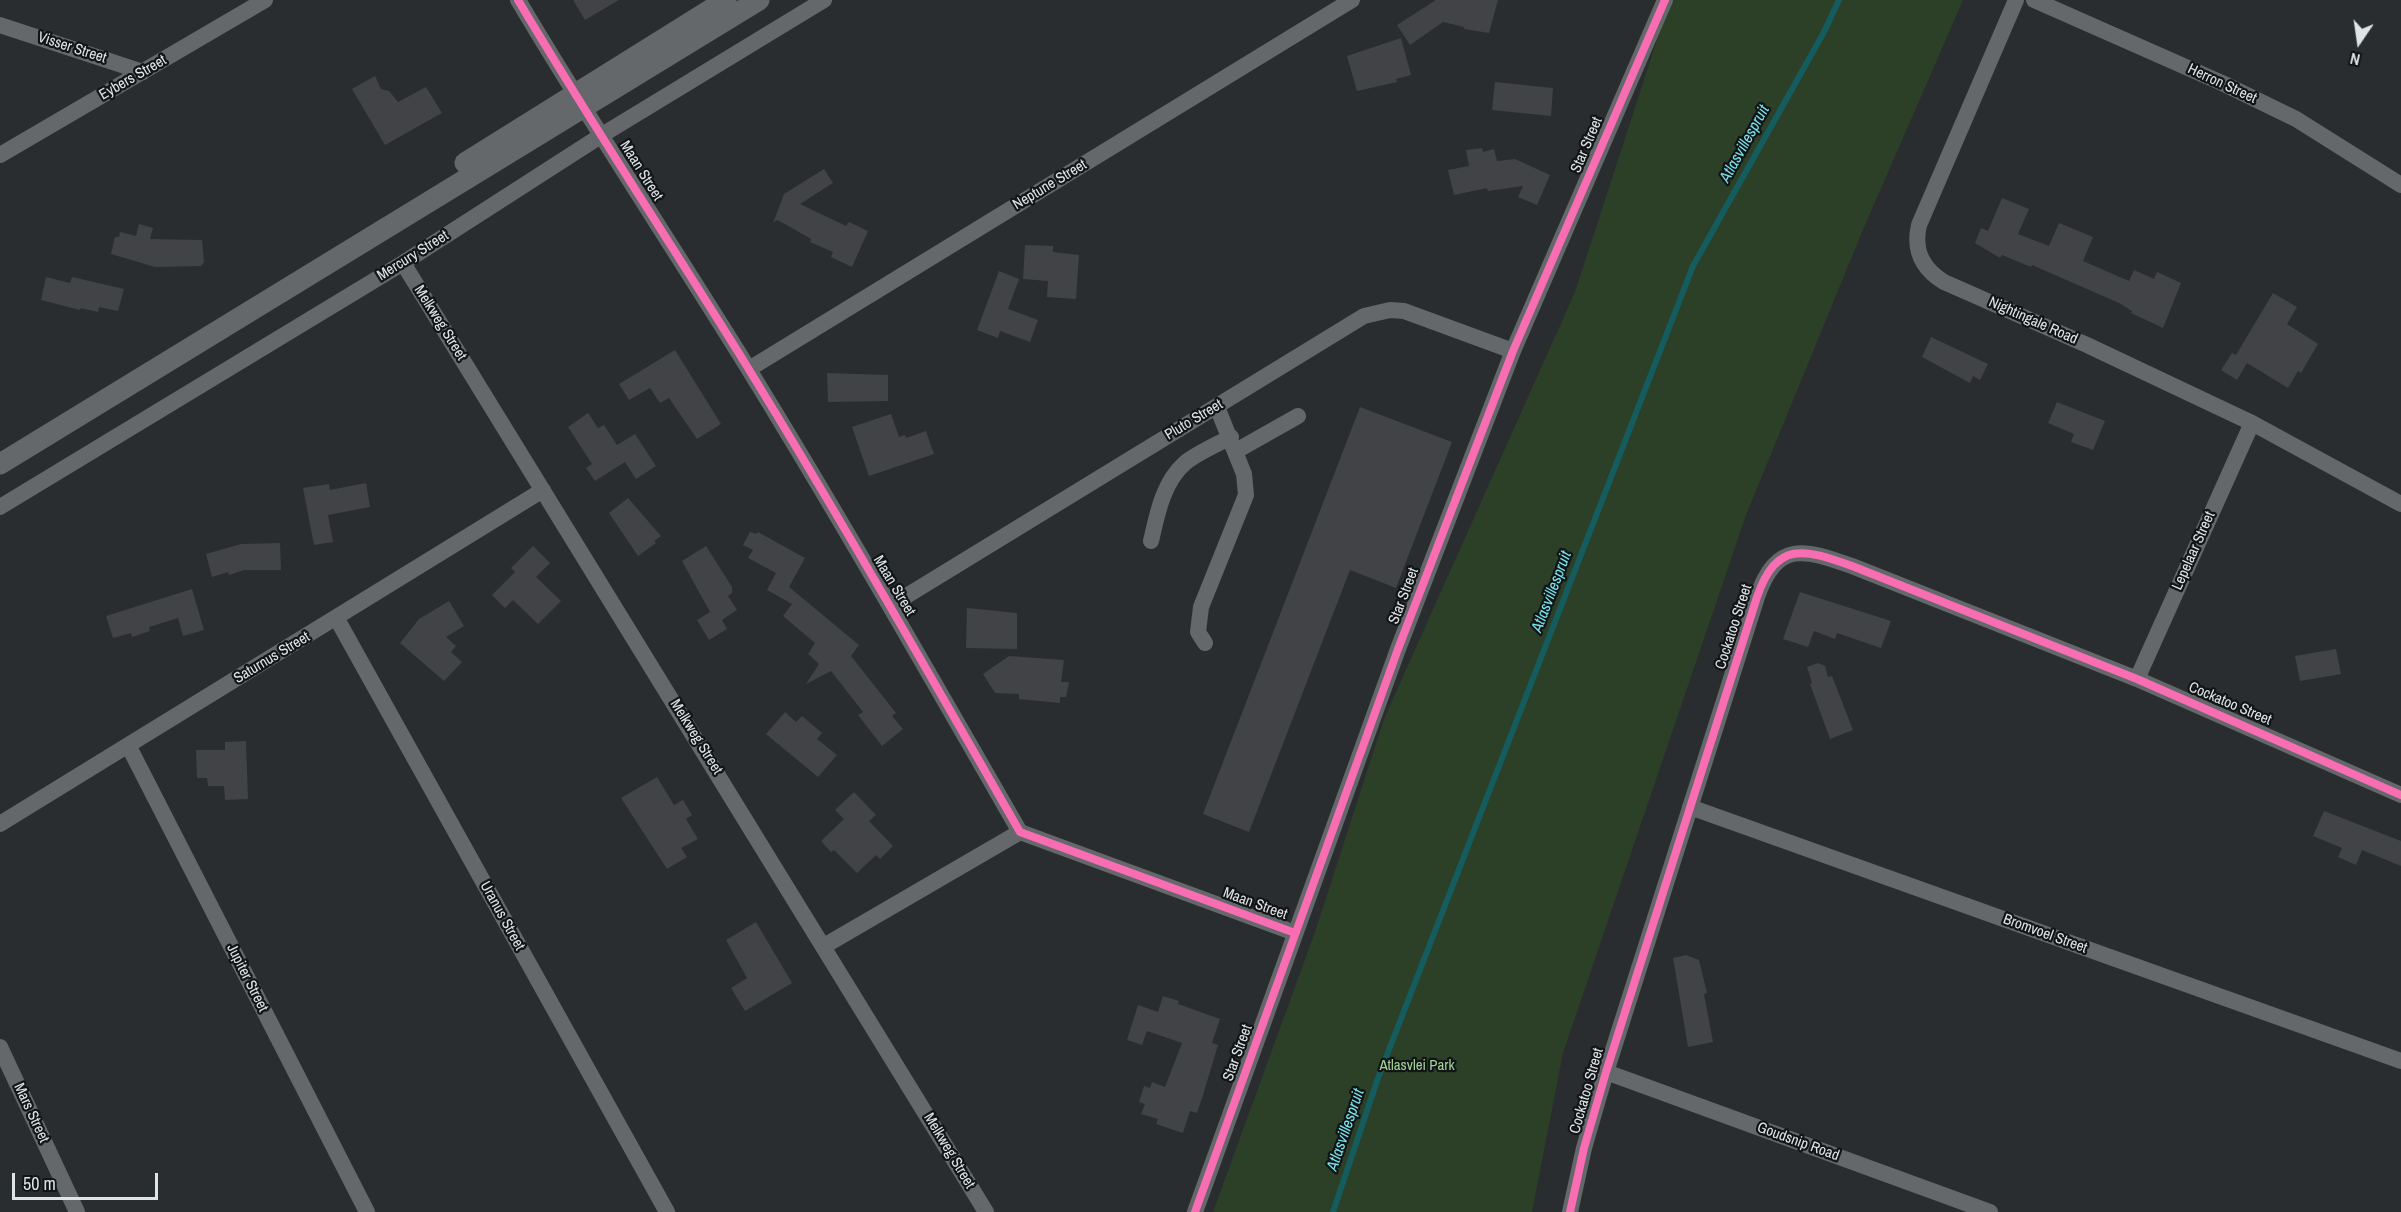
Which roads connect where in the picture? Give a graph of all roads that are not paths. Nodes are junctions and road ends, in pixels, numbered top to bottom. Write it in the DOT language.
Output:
graph roads {
  1 [pos="265,0"];
  2 [pos="518,0"];
  3 [pos="726,0"];
  4 [pos="759,0"];
  5 [pos="824,0"];
  6 [pos="1352,0"];
  7 [pos="1665,0"];
  8 [pos="2016,0"];
  9 [pos="2034,0"];
  10 [pos="245,5"];
  11 [pos="0,25"];
  12 [pos="143,72"];
  13 [pos="579,102"];
  14 [pos="602,135"];
  15 [pos="0,155"];
  16 [pos="2401,185"];
  17 [pos="403,263"];
  18 [pos="1513,351"];
  19 [pos="749,369"];
  20 [pos="1217,407"];
  21 [pos="1298,416"];
  22 [pos="2252,423"];
  23 [pos="1233,444"];
  24 [pos="0,449"];
  25 [pos="0,464"];
  26 [pos="543,490"];
  27 [pos="2401,504"];
  28 [pos="0,507"];
  29 [pos="1151,541"];
  30 [pos="890,606"];
  31 [pos="337,619"];
  32 [pos="1205,643"];
  33 [pos="2137,679"];
  34 [pos="128,745"];
  35 [pos="2401,795"];
  36 [pos="1690,807"];
  37 [pos="0,824"];
  38 [pos="1020,832"];
  39 [pos="1295,933"];
  40 [pos="824,946"];
  41 [pos="0,1047"];
  42 [pos="2401,1061"];
  43 [pos="1606,1072"];
  44 [pos="77,1212"];
  45 [pos="367,1212"];
  46 [pos="667,1212"];
  47 [pos="986,1212"];
  48 [pos="1195,1212"];
  49 [pos="1570,1212"];
  50 [pos="1990,1212"];
  1 -- 10 [label="street, Eybers Street"];
  2 -- 13 [label="street, Maan Street"];
  3 -- 13 [label="street"];
  4 -- 13 [label="street"];
  5 -- 14 [label="street, Mercury Street"];
  6 -- 19 [label="street, Neptune Street"];
  7 -- 18 [label="street, Star Street"];
  8 -- 22 [label="street, Nightingale Road"];
  9 -- 16 [label="street, Herron Street"];
  10 -- 12 [label="street, Eybers Street"];
  11 -- 12 [label="street, Visser Street"];
  12 -- 15 [label="street, Eybers Street"];
  13 -- 14 [label="street, Maan Street"];
  13 -- 24 [label="street"];
  13 -- 25 [label="street"];
  14 -- 17 [label="street, Mercury Street"];
  14 -- 19 [label="street, Maan Street"];
  17 -- 26 [label="street, Melkweg Street"];
  17 -- 28 [label="street, Mercury Street"];
  18 -- 20 [label="street, Pluto Street"];
  18 -- 39 [label="street, Star Street"];
  19 -- 30 [label="street, Maan Street"];
  20 -- 23 [label="street"];
  20 -- 30 [label="street, Pluto Street"];
  21 -- 23 [label="street"];
  22 -- 27 [label="street, Nightingale Road"];
  22 -- 33 [label="street, Lepelaar Street"];
  23 -- 29 [label="street"];
  23 -- 32 [label="street"];
  26 -- 31 [label="street, Saturnus Street"];
  26 -- 40 [label="street, Melkweg Street"];
  30 -- 38 [label="street, Maan Street"];
  31 -- 34 [label="street, Saturnus Street"];
  31 -- 46 [label="street, Uranus Street"];
  33 -- 35 [label="street, Cockatoo Street"];
  33 -- 36 [label="street, Cockatoo Street"];
  34 -- 37 [label="street, Saturnus Street"];
  34 -- 45 [label="street, Jupiter Street"];
  36 -- 42 [label="street, Bromvoel Street"];
  36 -- 43 [label="street, Cockatoo Street"];
  38 -- 39 [label="street, Maan Street"];
  38 -- 40 [label="street"];
  39 -- 48 [label="street, Star Street"];
  40 -- 47 [label="street, Melkweg Street"];
  41 -- 44 [label="street, Mars Street"];
  43 -- 49 [label="street, Cockatoo Street"];
  43 -- 50 [label="street, Goudsnip Road"];
}
